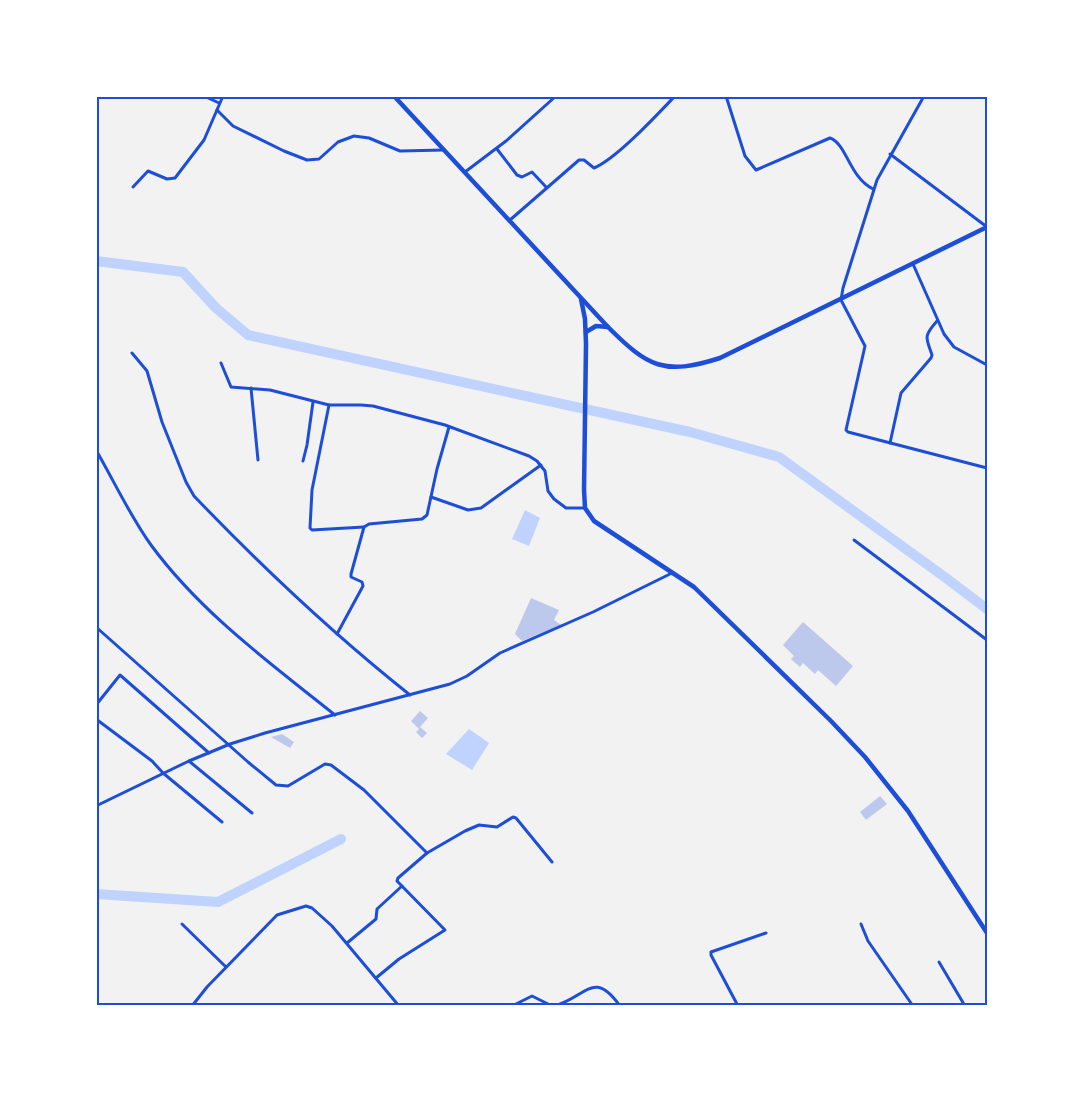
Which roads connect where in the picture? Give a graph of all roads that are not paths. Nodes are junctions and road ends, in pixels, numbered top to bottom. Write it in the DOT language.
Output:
graph roads {
  1 [pos="204,96"];
  2 [pos="223,96"];
  3 [pos="394,96"];
  4 [pos="556,96"];
  5 [pos="675,96"];
  6 [pos="726,96"];
  7 [pos="924,96"];
  8 [pos="219,103"];
  9 [pos="217,110"];
  10 [pos="497,149"];
  11 [pos="444,150"];
  12 [pos="890,154"];
  13 [pos="465,172"];
  14 [pos="133,187"];
  15 [pos="546,187"];
  16 [pos="873,189"];
  17 [pos="510,220"];
  18 [pos="987,227"];
  19 [pos="913,264"];
  20 [pos="581,299"];
  21 [pos="841,300"];
  22 [pos="937,321"];
  23 [pos="608,327"];
  24 [pos="586,332"];
  25 [pos="132,353"];
  26 [pos="221,363"];
  27 [pos="987,365"];
  28 [pos="251,388"];
  29 [pos="314,402"];
  30 [pos="329,405"];
  31 [pos="449,427"];
  32 [pos="891,443"];
  33 [pos="96,450"];
  34 [pos="258,460"];
  35 [pos="303,461"];
  36 [pos="541,465"];
  37 [pos="987,468"];
  38 [pos="431,497"];
  39 [pos="585,508"];
  40 [pos="364,527"];
  41 [pos="854,540"];
  42 [pos="674,572"];
  43 [pos="96,627"];
  44 [pos="337,634"];
  45 [pos="987,640"];
  46 [pos="410,694"];
  47 [pos="96,705"];
  48 [pos="335,715"];
  49 [pos="96,719"];
  50 [pos="230,744"];
  51 [pos="209,753"];
  52 [pos="189,761"];
  53 [pos="163,773"];
  54 [pos="96,806"];
  55 [pos="252,813"];
  56 [pos="222,822"];
  57 [pos="427,853"];
  58 [pos="552,862"];
  59 [pos="403,886"];
  60 [pos="182,924"];
  61 [pos="861,924"];
  62 [pos="766,933"];
  63 [pos="987,933"];
  64 [pos="347,944"];
  65 [pos="939,962"];
  66 [pos="226,967"];
  67 [pos="376,978"];
  68 [pos="192,1006"];
  69 [pos="399,1006"];
  70 [pos="512,1006"];
  71 [pos="553,1006"];
  72 [pos="620,1006"];
  73 [pos="738,1006"];
  74 [pos="913,1006"];
  75 [pos="965,1006"];
  1 -- 8 [label="street"];
  2 -- 8 [label="street"];
  3 -- 11 [label="main road"];
  4 -- 10 [label="street"];
  5 -- 15 [label="street"];
  6 -- 16 [label="street"];
  7 -- 12 [label="street"];
  8 -- 9 [label="street"];
  9 -- 11 [label="street"];
  9 -- 14 [label="street"];
  10 -- 13 [label="street"];
  10 -- 15 [label="street"];
  11 -- 13 [label="main road"];
  12 -- 16 [label="street"];
  12 -- 18 [label="street"];
  13 -- 17 [label="main road"];
  15 -- 17 [label="street"];
  16 -- 21 [label="street"];
  17 -- 20 [label="main road"];
  18 -- 19 [label="main road"];
  19 -- 21 [label="main road"];
  19 -- 22 [label="street"];
  20 -- 23 [label="main road"];
  20 -- 24 [label="main road"];
  21 -- 23 [label="main road"];
  21 -- 32 [label="street"];
  22 -- 27 [label="street"];
  22 -- 32 [label="street"];
  23 -- 24 [label="main road"];
  24 -- 39 [label="main road"];
  25 -- 44 [label="street"];
  26 -- 28 [label="street"];
  28 -- 29 [label="street"];
  28 -- 34 [label="street"];
  29 -- 30 [label="street"];
  29 -- 35 [label="street"];
  30 -- 31 [label="street"];
  30 -- 40 [label="street"];
  31 -- 36 [label="street"];
  31 -- 38 [label="street"];
  32 -- 37 [label="street"];
  33 -- 48 [label="street"];
  36 -- 38 [label="street"];
  36 -- 39 [label="street"];
  38 -- 40 [label="street"];
  39 -- 42 [label="main road"];
  40 -- 44 [label="street"];
  41 -- 45 [label="street"];
  42 -- 46 [label="street"];
  42 -- 63 [label="main road"];
  43 -- 50 [label="street"];
  44 -- 46 [label="street"];
  46 -- 48 [label="street"];
  47 -- 51 [label="street"];
  48 -- 50 [label="street"];
  49 -- 53 [label="street"];
  50 -- 51 [label="street"];
  50 -- 57 [label="street"];
  51 -- 52 [label="street"];
  52 -- 53 [label="street"];
  52 -- 55 [label="street"];
  53 -- 54 [label="street"];
  53 -- 56 [label="street"];
  57 -- 58 [label="street"];
  57 -- 59 [label="street"];
  59 -- 64 [label="street"];
  59 -- 67 [label="street"];
  60 -- 66 [label="street"];
  61 -- 74 [label="street"];
  62 -- 73 [label="street"];
  64 -- 66 [label="street"];
  64 -- 67 [label="street"];
  65 -- 75 [label="street"];
  66 -- 68 [label="street"];
  67 -- 69 [label="street"];
  70 -- 71 [label="street"];
  71 -- 72 [label="street"];
}
